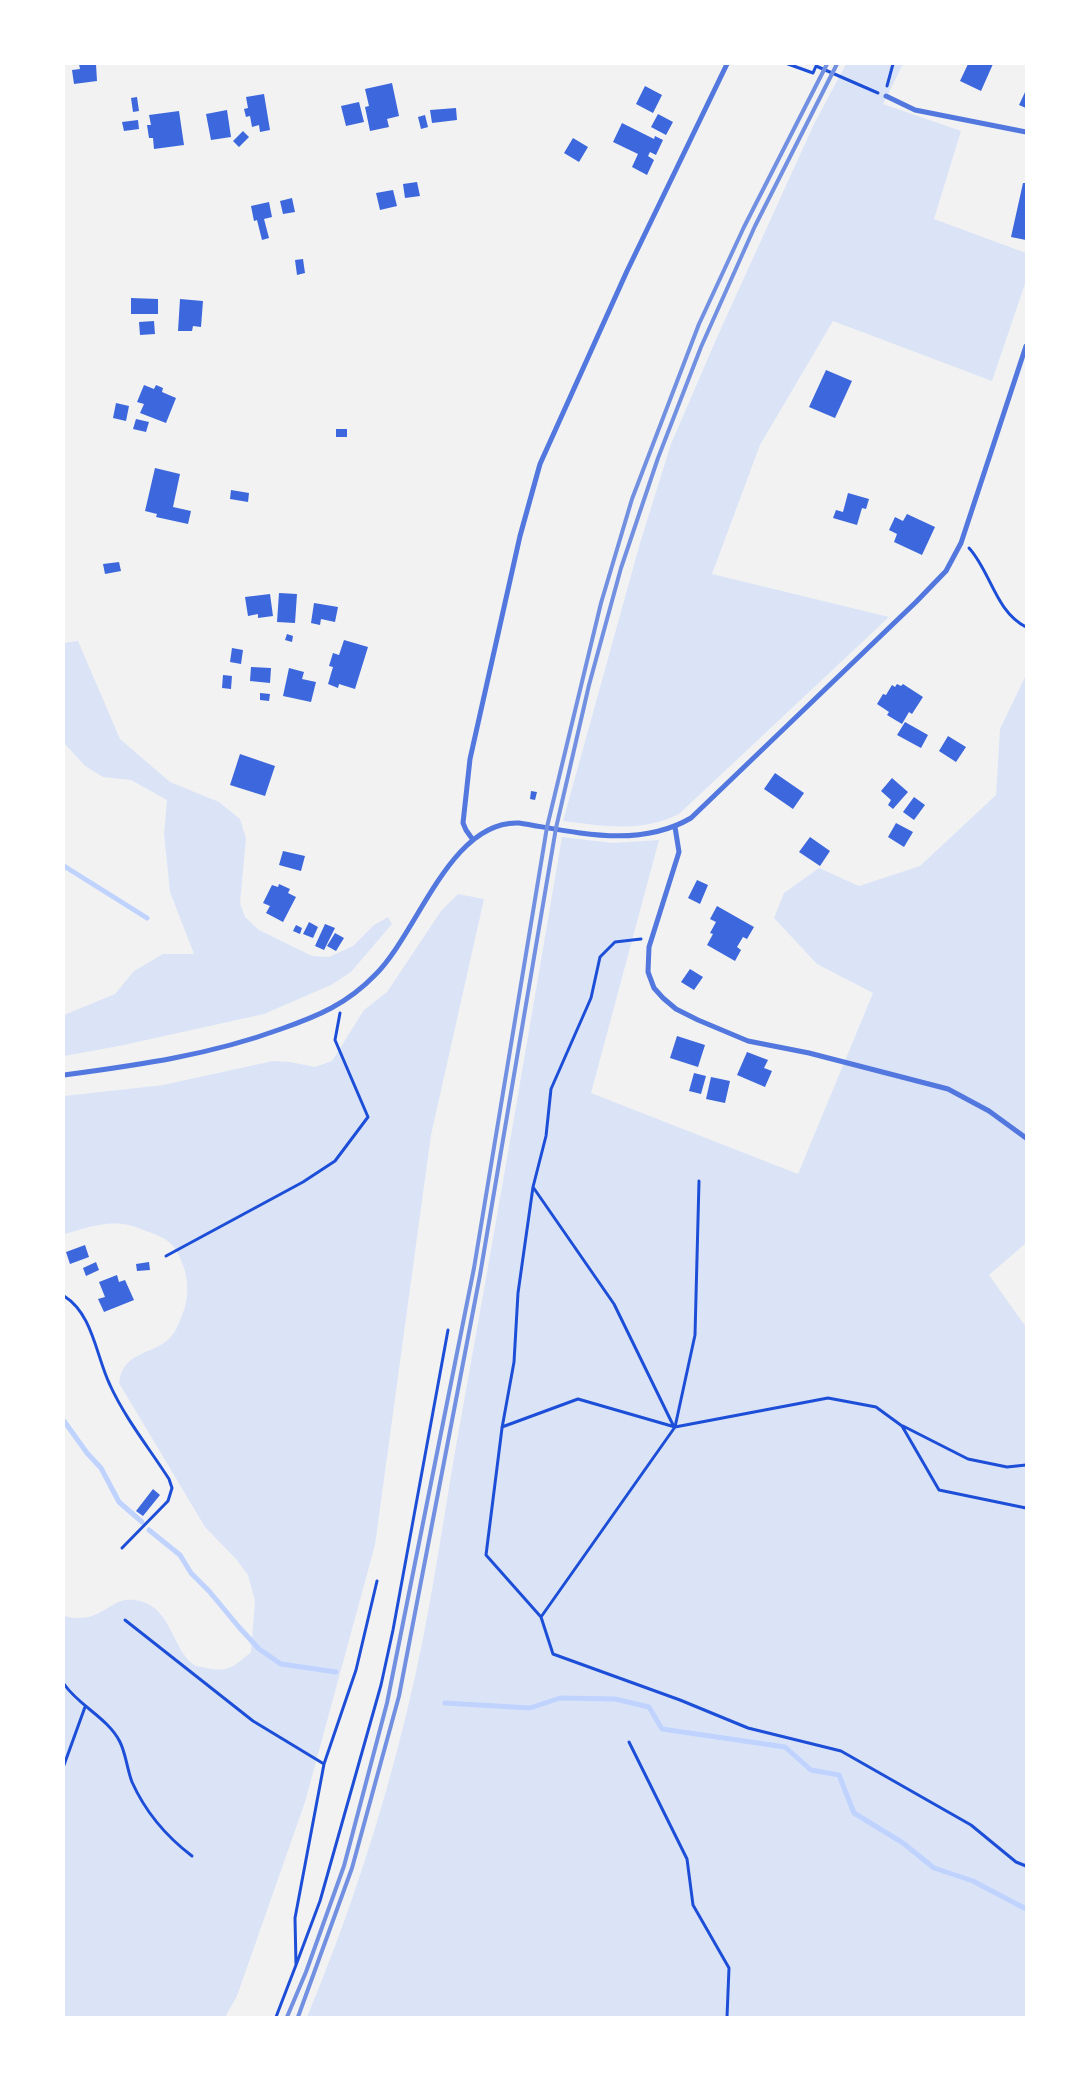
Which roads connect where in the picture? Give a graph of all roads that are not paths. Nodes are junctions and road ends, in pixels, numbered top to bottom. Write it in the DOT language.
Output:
graph roads {
  1 [pos="727,64"];
  2 [pos="886,96"];
  3 [pos="1026,132"];
  4 [pos="1026,346"];
  5 [pos="674,827"];
  6 [pos="473,840"];
  7 [pos="64,1075"];
  8 [pos="1026,1138"];
  1 -- 6 [label="street"];
  2 -- 3 [label="street"];
  4 -- 5 [label="street"];
  5 -- 6 [label="street"];
  5 -- 8 [label="street"];
  6 -- 7 [label="street"];
}
